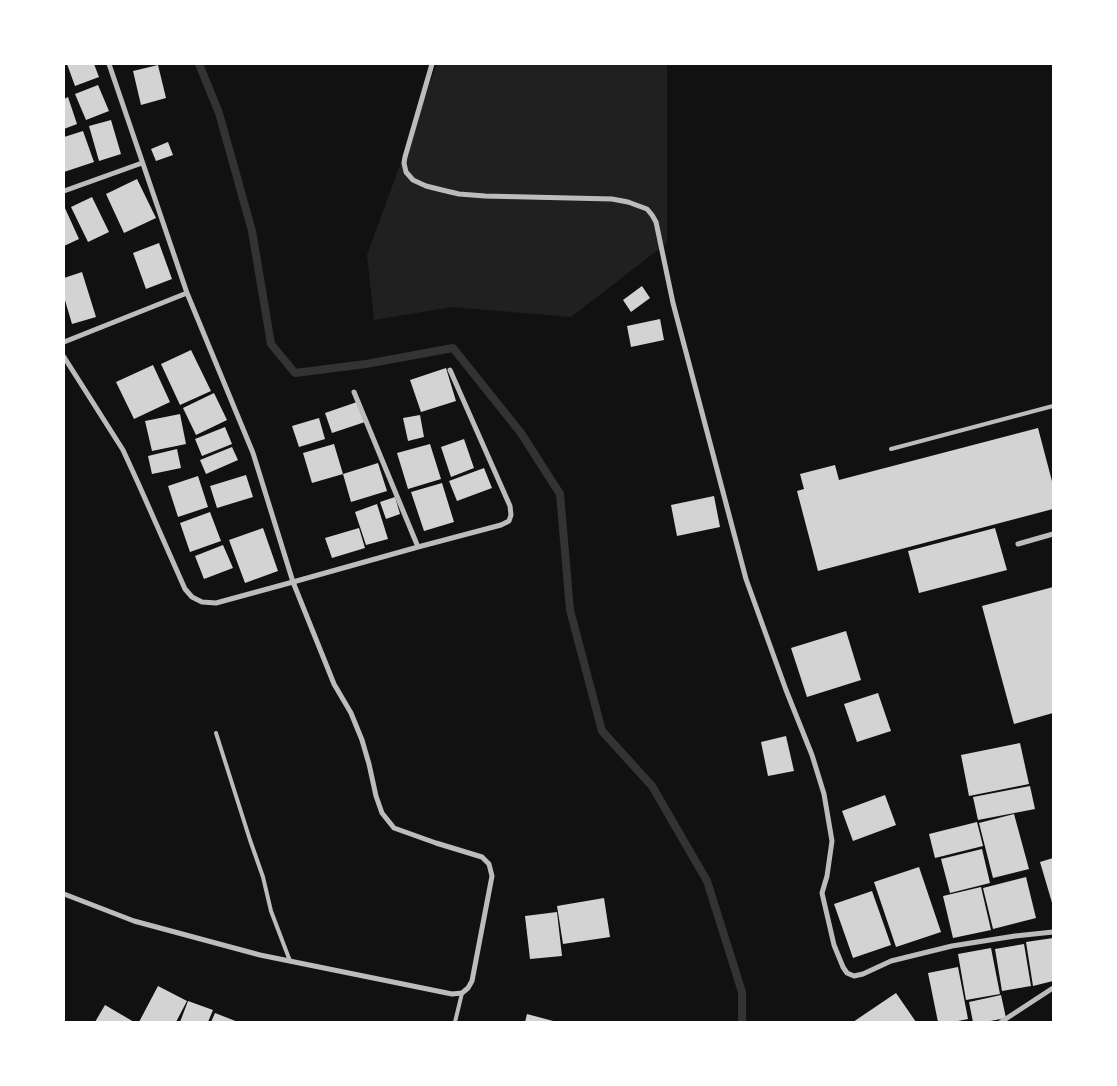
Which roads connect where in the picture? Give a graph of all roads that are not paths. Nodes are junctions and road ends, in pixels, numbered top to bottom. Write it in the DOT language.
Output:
graph roads {
  1 [pos="109,64"];
  2 [pos="432,64"];
  3 [pos="142,163"];
  4 [pos="64,192"];
  5 [pos="187,292"];
  6 [pos="64,342"];
  7 [pos="64,357"];
  8 [pos="450,370"];
  9 [pos="354,392"];
  10 [pos="1053,406"];
  11 [pos="891,450"];
  12 [pos="1053,534"];
  13 [pos="1018,544"];
  14 [pos="418,547"];
  15 [pos="293,582"];
  16 [pos="216,733"];
  17 [pos="64,894"];
  18 [pos="1053,932"];
  19 [pos="290,961"];
  20 [pos="1053,988"];
  21 [pos="462,993"];
  22 [pos="455,1022"];
  23 [pos="1001,1022"];
  1 -- 3 [label="street"];
  2 -- 18 [label="street"];
  3 -- 4 [label="street"];
  3 -- 5 [label="street"];
  5 -- 6 [label="street"];
  5 -- 15 [label="street"];
  7 -- 15 [label="street"];
  8 -- 14 [label="street"];
  9 -- 14 [label="street"];
  10 -- 11 [label="lane"];
  12 -- 13 [label="street"];
  14 -- 15 [label="street"];
  15 -- 21 [label="street"];
  16 -- 19 [label="lane"];
  17 -- 19 [label="street"];
  19 -- 21 [label="street"];
  20 -- 23 [label="street"];
  21 -- 22 [label="lane"];
}
